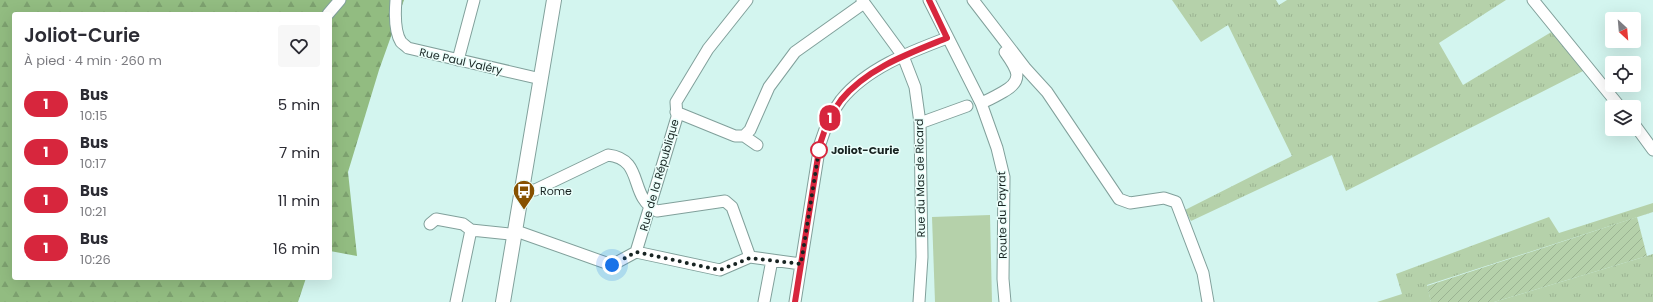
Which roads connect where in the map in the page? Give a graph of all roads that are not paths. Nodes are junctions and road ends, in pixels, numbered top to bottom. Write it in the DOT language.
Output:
graph roads {
  1 [pos="340,0"];
  2 [pos="396,0"];
  3 [pos="474,0"];
  4 [pos="554,0"];
  5 [pos="747,0"];
  6 [pos="929,0"];
  7 [pos="966,0"];
  8 [pos="973,0"];
  9 [pos="1532,0"];
  10 [pos="863,1"];
  11 [pos="330,12"];
  12 [pos="947,38"];
  13 [pos="903,56"];
  14 [pos="458,60"];
  15 [pos="541,79"];
  16 [pos="1614,100"];
  17 [pos="985,102"];
  18 [pos="968,106"];
  19 [pos="676,112"];
  20 [pos="920,123"];
  21 [pos="1641,134"];
  22 [pos="744,136"];
  23 [pos="757,145"];
  24 [pos="1653,150"];
  25 [pos="522,190"];
  26 [pos="649,207"];
  27 [pos="430,224"];
  28 [pos="471,230"];
  29 [pos="514,233"];
  30 [pos="636,252"];
  31 [pos="750,258"];
  32 [pos="772,260"];
  33 [pos="801,264"];
  34 [pos="456,302"];
  35 [pos="503,302"];
  36 [pos="764,302"];
  37 [pos="795,302"];
  38 [pos="919,302"];
  39 [pos="1005,302"];
  40 [pos="1208,302"];
  1 -- 11 [label="street"];
  2 -- 14 [label="street, Rue Paul Valéry"];
  3 -- 14 [label="street"];
  4 -- 15 [label="main road"];
  5 -- 19 [label="street, Rue de la République"];
  6 -- 12 [label="street, Route du Payrat"];
  7 -- 17 [label="street"];
  8 -- 40 [label="street"];
  9 -- 16 [label="street"];
  10 -- 13 [label="street"];
  10 -- 22 [label="street"];
  12 -- 13 [label="street"];
  12 -- 17 [label="street, Route du Payrat"];
  13 -- 20 [label="street, Rue du Mas de Ricard"];
  13 -- 33 [label="street"];
  14 -- 15 [label="street, Rue Paul Valéry"];
  15 -- 25 [label="main road"];
  17 -- 39 [label="street, Route du Payrat"];
  18 -- 20 [label="street"];
  19 -- 22 [label="street"];
  19 -- 26 [label="street, Rue de la République"];
  20 -- 38 [label="street, Rue du Mas de Ricard"];
  21 -- 24 [label="street"];
  22 -- 23 [label="street"];
  25 -- 26 [label="street"];
  25 -- 29 [label="main road"];
  26 -- 30 [label="street, Rue de la République"];
  26 -- 31 [label="street"];
  27 -- 28 [label="street"];
  28 -- 29 [label="street"];
  28 -- 34 [label="street"];
  29 -- 30 [label="street"];
  29 -- 35 [label="main road"];
  30 -- 31 [label="street"];
  31 -- 32 [label="street"];
  32 -- 33 [label="street"];
  32 -- 36 [label="street"];
  33 -- 37 [label="street"];
}
